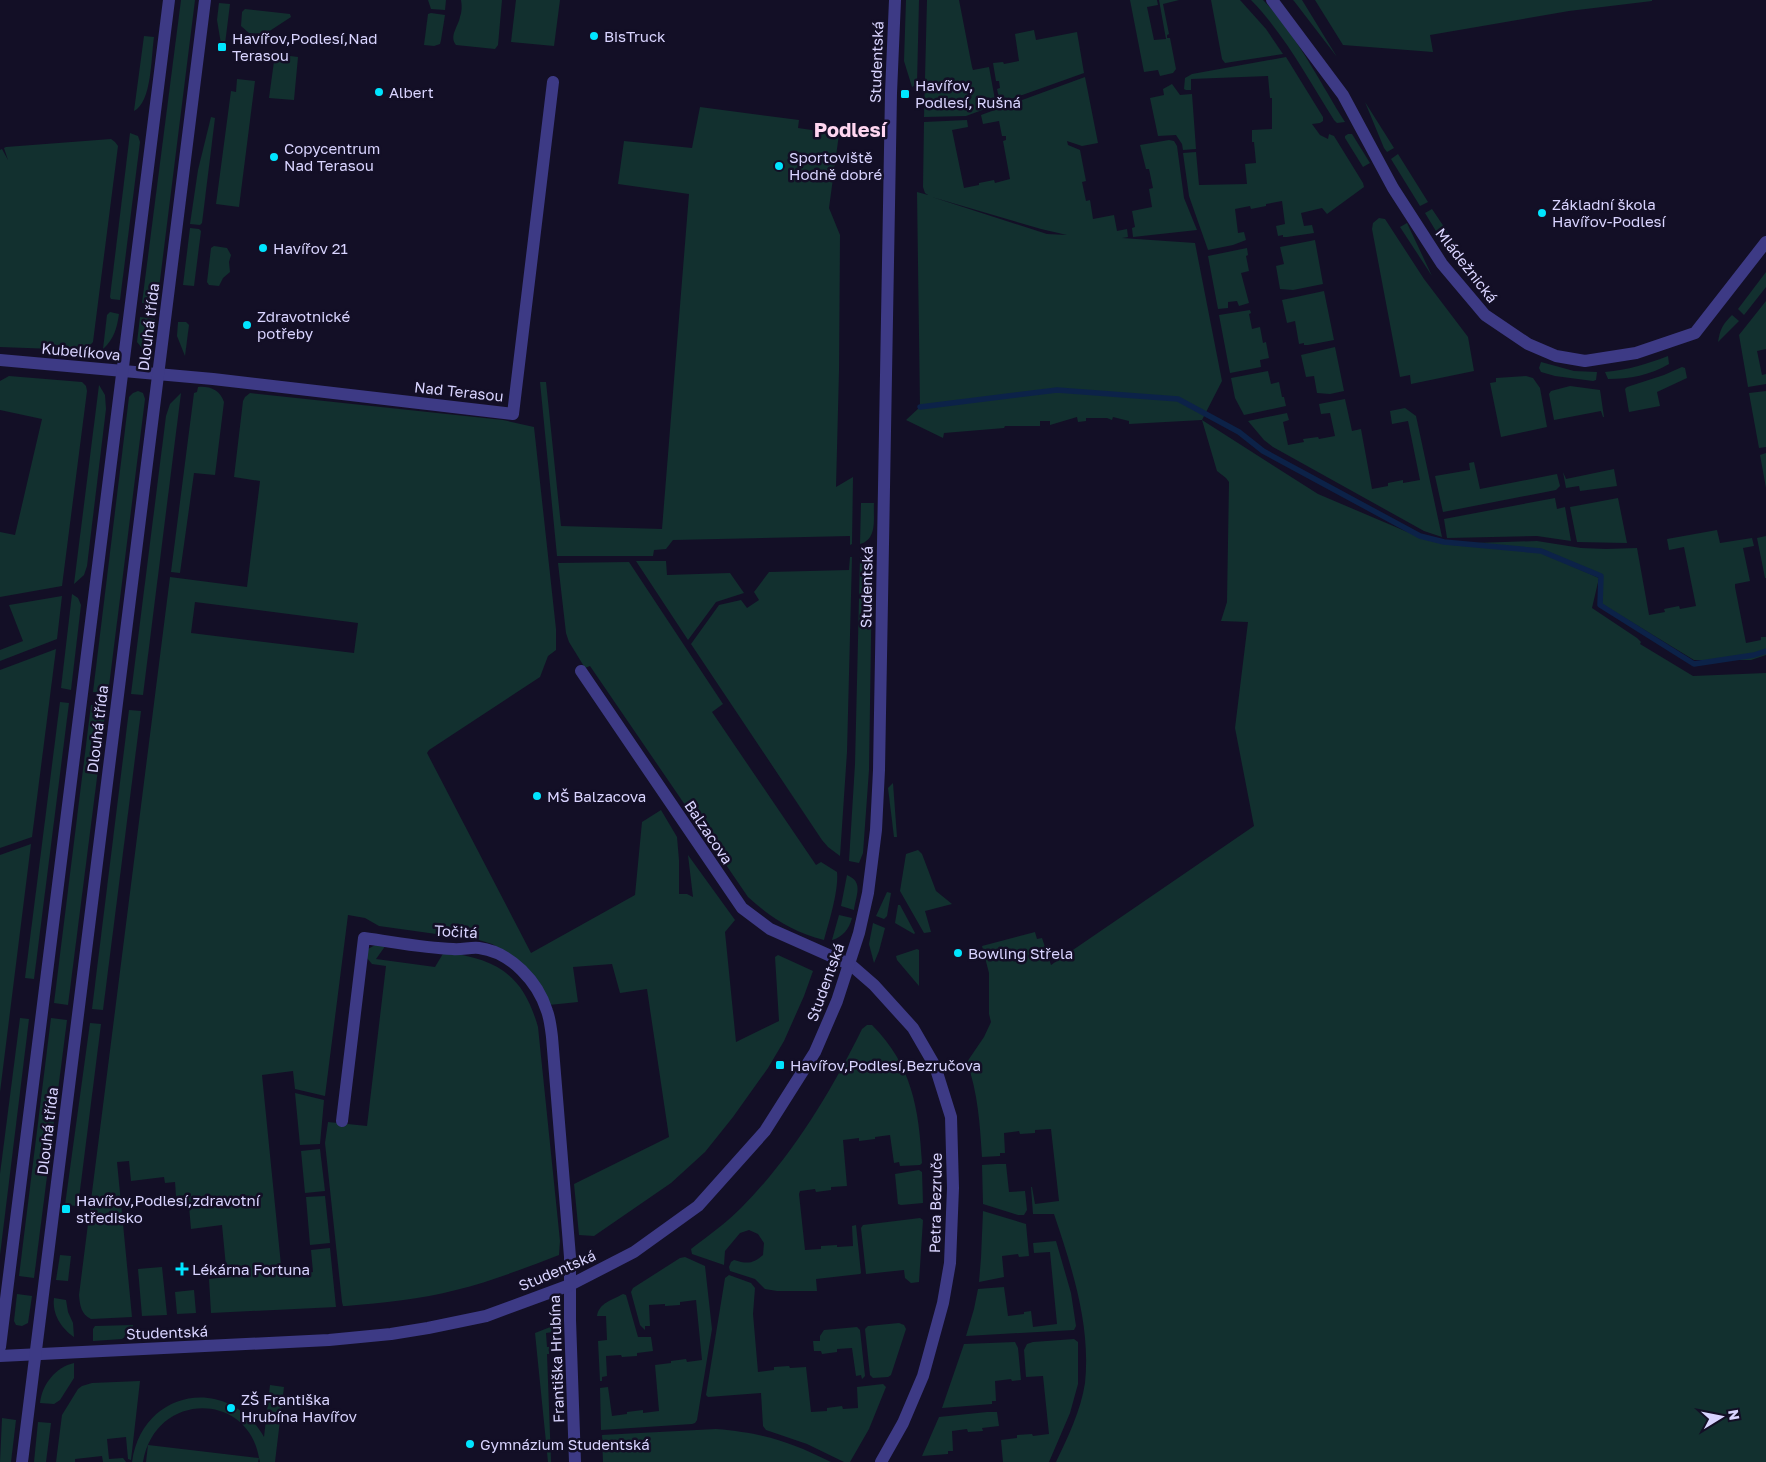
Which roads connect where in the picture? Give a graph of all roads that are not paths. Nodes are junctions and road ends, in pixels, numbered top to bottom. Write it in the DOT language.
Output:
graph roads {
  1 [pos="169,0"];
  2 [pos="205,0"];
  3 [pos="895,0"];
  4 [pos="1272,0"];
  5 [pos="553,82"];
  6 [pos="1766,242"];
  7 [pos="0,360"];
  8 [pos="123,371"];
  9 [pos="158,374"];
  10 [pos="581,671"];
  11 [pos="850,964"];
  12 [pos="342,1121"];
  13 [pos="570,1285"];
  14 [pos="0,1347"];
  15 [pos="36,1354"];
  16 [pos="0,1356"];
  17 [pos="22,1462"];
  18 [pos="575,1462"];
  19 [pos="881,1462"];
  1 -- 8 [label="street, Dlouhá třída"];
  2 -- 9 [label="street, Dlouhá třída"];
  3 -- 11 [label="street, Studentská"];
  4 -- 6 [label="street, Mládežnická"];
  5 -- 9 [label="street, Nad Terasou"];
  7 -- 8 [label="street, Kubelíkova"];
  8 -- 9 [label="street, Kubelíkova"];
  8 -- 14 [label="street, Dlouhá třída"];
  9 -- 15 [label="street, Dlouhá třída"];
  10 -- 11 [label="street, Balzacova"];
  11 -- 13 [label="street, Studentská"];
  11 -- 19 [label="street, Petra Bezruče"];
  12 -- 13 [label="street, Točitá"];
  13 -- 15 [label="street, Studentská"];
  13 -- 18 [label="street, Františka Hrubína"];
  15 -- 16 [label="street, Studentská"];
  15 -- 17 [label="street, Dlouhá třída"];
}
